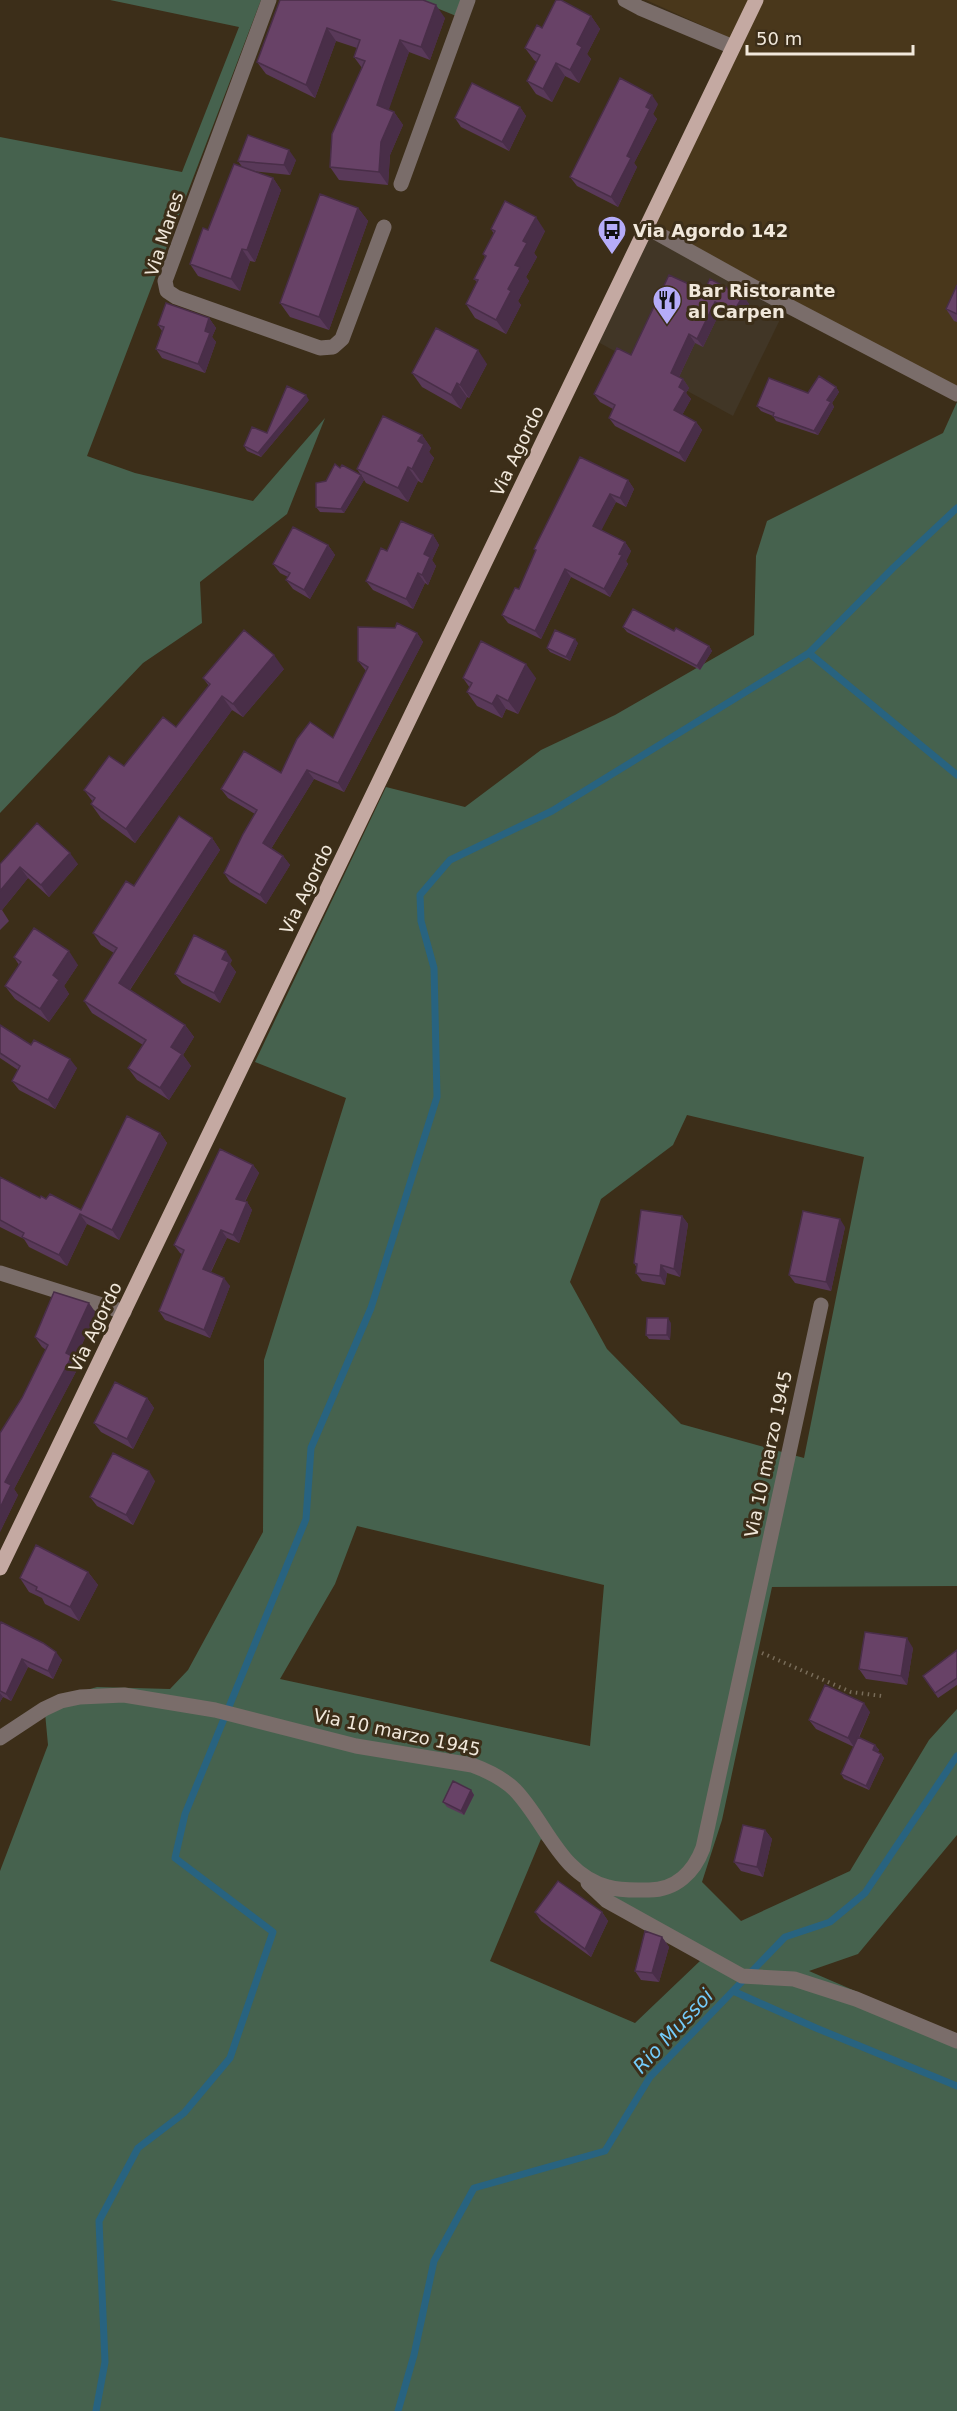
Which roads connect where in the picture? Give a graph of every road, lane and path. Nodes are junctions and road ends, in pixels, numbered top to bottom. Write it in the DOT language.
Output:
graph roads {
  1 [pos="269,0"];
  2 [pos="468,0"];
  3 [pos="625,0"];
  4 [pos="756,0"];
  5 [pos="733,47"];
  6 [pos="401,184"];
  7 [pos="384,227"];
  8 [pos="646,227"];
  9 [pos="957,394"];
  10 [pos="0,1273"];
  11 [pos="821,1305"];
  12 [pos="124,1311"];
  13 [pos="0,1568"];
  14 [pos="746,1646"];
  15 [pos="882,1696"];
  16 [pos="0,1738"];
  17 [pos="580,1873"];
  18 [pos="957,2041"];
  1 -- 7 [label="street, Via Mares"];
  2 -- 6 [label="street"];
  3 -- 5 [label="street"];
  4 -- 5 [label="main road, Via Agordo"];
  5 -- 8 [label="main road, Via Agordo"];
  8 -- 9 [label="street"];
  8 -- 12 [label="main road, Via Agordo"];
  10 -- 12 [label="street"];
  11 -- 14 [label="street, Via 10 marzo 1945"];
  12 -- 13 [label="main road, Via Agordo"];
  14 -- 15 [label="path"];
  14 -- 17 [label="street, Via 10 marzo 1945"];
  16 -- 17 [label="street, Via 10 marzo 1945"];
  17 -- 18 [label="street"];
}
